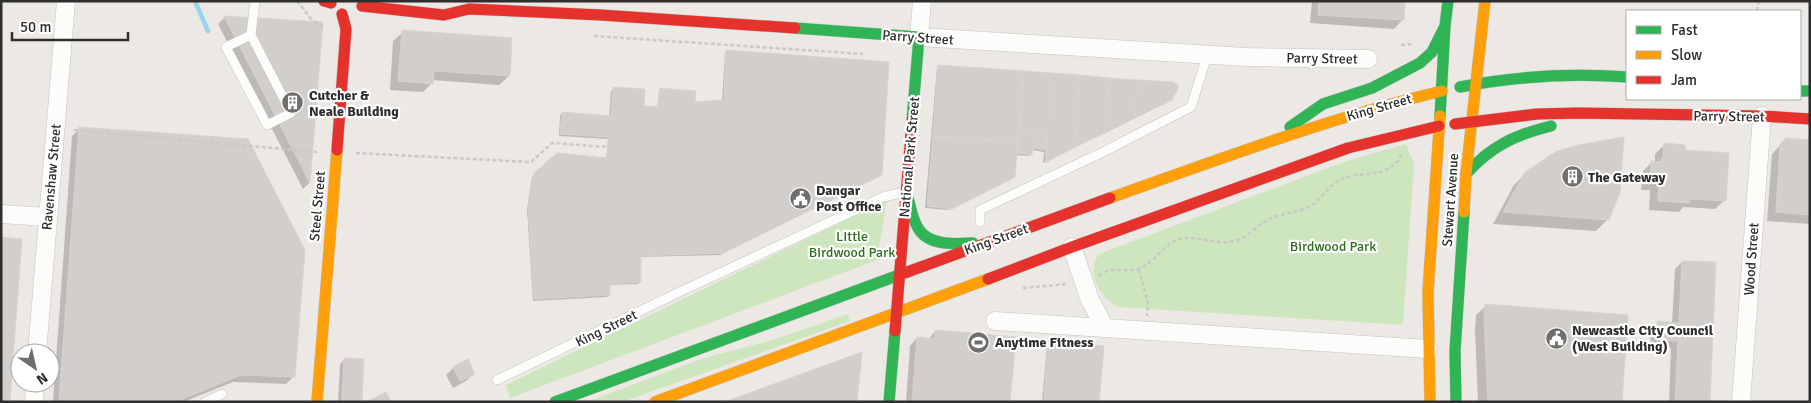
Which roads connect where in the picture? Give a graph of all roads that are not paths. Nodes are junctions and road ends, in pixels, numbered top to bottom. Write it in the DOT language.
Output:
graph roads {
  1 [pos="66,1"];
  2 [pos="255,1"];
  3 [pos="459,1"];
  4 [pos="922,1"];
  5 [pos="1448,1"];
  6 [pos="1485,1"];
  7 [pos="329,2"];
  8 [pos="363,4"];
  9 [pos="488,6"];
  10 [pos="469,9"];
  11 [pos="342,14"];
  12 [pos="1445,26"];
  13 [pos="250,35"];
  14 [pos="919,37"];
  15 [pos="1208,53"];
  16 [pos="1368,60"];
  17 [pos="1626,77"];
  18 [pos="1476,84"];
  19 [pos="1442,92"];
  20 [pos="1762,112"];
  21 [pos="1609,114"];
  22 [pos="1810,119"];
  23 [pos="1471,122"];
  24 [pos="1439,126"];
  25 [pos="1268,142"];
  26 [pos="1466,174"];
  27 [pos="906,192"];
  28 [pos="1,214"];
  29 [pos="47,217"];
  30 [pos="980,222"];
  31 [pos="988,242"];
  32 [pos="1072,247"];
  33 [pos="900,275"];
  34 [pos="897,314"];
  35 [pos="995,321"];
  36 [pos="1105,328"];
  37 [pos="38,343"];
  38 [pos="1428,349"];
  39 [pos="498,380"];
  40 [pos="222,394"];
  41 [pos="205,402"];
  42 [pos="317,402"];
  43 [pos="554,402"];
  44 [pos="655,402"];
  45 [pos="889,402"];
  46 [pos="1430,402"];
  47 [pos="1456,402"];
  48 [pos="1740,402"];
  1 -- 29 [label="street, Ravenshaw Street"];
  2 -- 13 [label="lane"];
  3 -- 10 [label="main road"];
  4 -- 14 [label="street, National Park Street"];
  5 -- 12 [label="main road, Stewart Avenue"];
  6 -- 18 [label="main road, Stewart Avenue"];
  7 -- 11 [label="main road"];
  8 -- 10 [label="main road, Parry Street"];
  8 -- 11 [label="main road, Parry Street"];
  9 -- 10 [label="main road, Parry Street"];
  9 -- 14 [label="main road, Parry Street"];
  11 -- 42 [label="main road, Steel Street"];
  12 -- 19 [label="main road, Stewart Avenue"];
  12 -- 25 [label="main road"];
  13 -- 13 [label="lane"];
  14 -- 15 [label="street, Parry Street"];
  14 -- 27 [label="main road, National Park Street"];
  15 -- 16 [label="street, Parry Street"];
  15 -- 30 [label="lane"];
  17 -- 18 [label="main road"];
  18 -- 19 [label="main road"];
  18 -- 23 [label="main road, Stewart Avenue"];
  19 -- 24 [label="main road, Stewart Avenue"];
  19 -- 25 [label="main road, King Street"];
  20 -- 21 [label="main road, Parry Street"];
  20 -- 22 [label="main road, Parry Street"];
  20 -- 48 [label="street, Wood Street"];
  21 -- 23 [label="main road, Parry Street"];
  21 -- 26 [label="main road"];
  23 -- 24 [label="main road, Parry Street"];
  23 -- 26 [label="main road, Stewart Avenue"];
  24 -- 32 [label="main road"];
  24 -- 38 [label="main road, Stewart Avenue"];
  25 -- 31 [label="main road, King Street"];
  26 -- 47 [label="main road, Stewart Avenue"];
  27 -- 31 [label="main road"];
  27 -- 33 [label="main road, National Park Street"];
  27 -- 39 [label="lane, King Street"];
  28 -- 29 [label="street"];
  29 -- 37 [label="street, Ravenshaw Street"];
  31 -- 33 [label="main road, King Street"];
  32 -- 34 [label="main road"];
  32 -- 36 [label="street"];
  33 -- 34 [label="main road, National Park Street"];
  33 -- 43 [label="main road, King Street"];
  34 -- 44 [label="main road"];
  34 -- 45 [label="main road, National Park Street"];
  35 -- 36 [label="street"];
  36 -- 38 [label="street"];
  38 -- 46 [label="main road, Stewart Avenue"];
  40 -- 41 [label="lane"];
}
